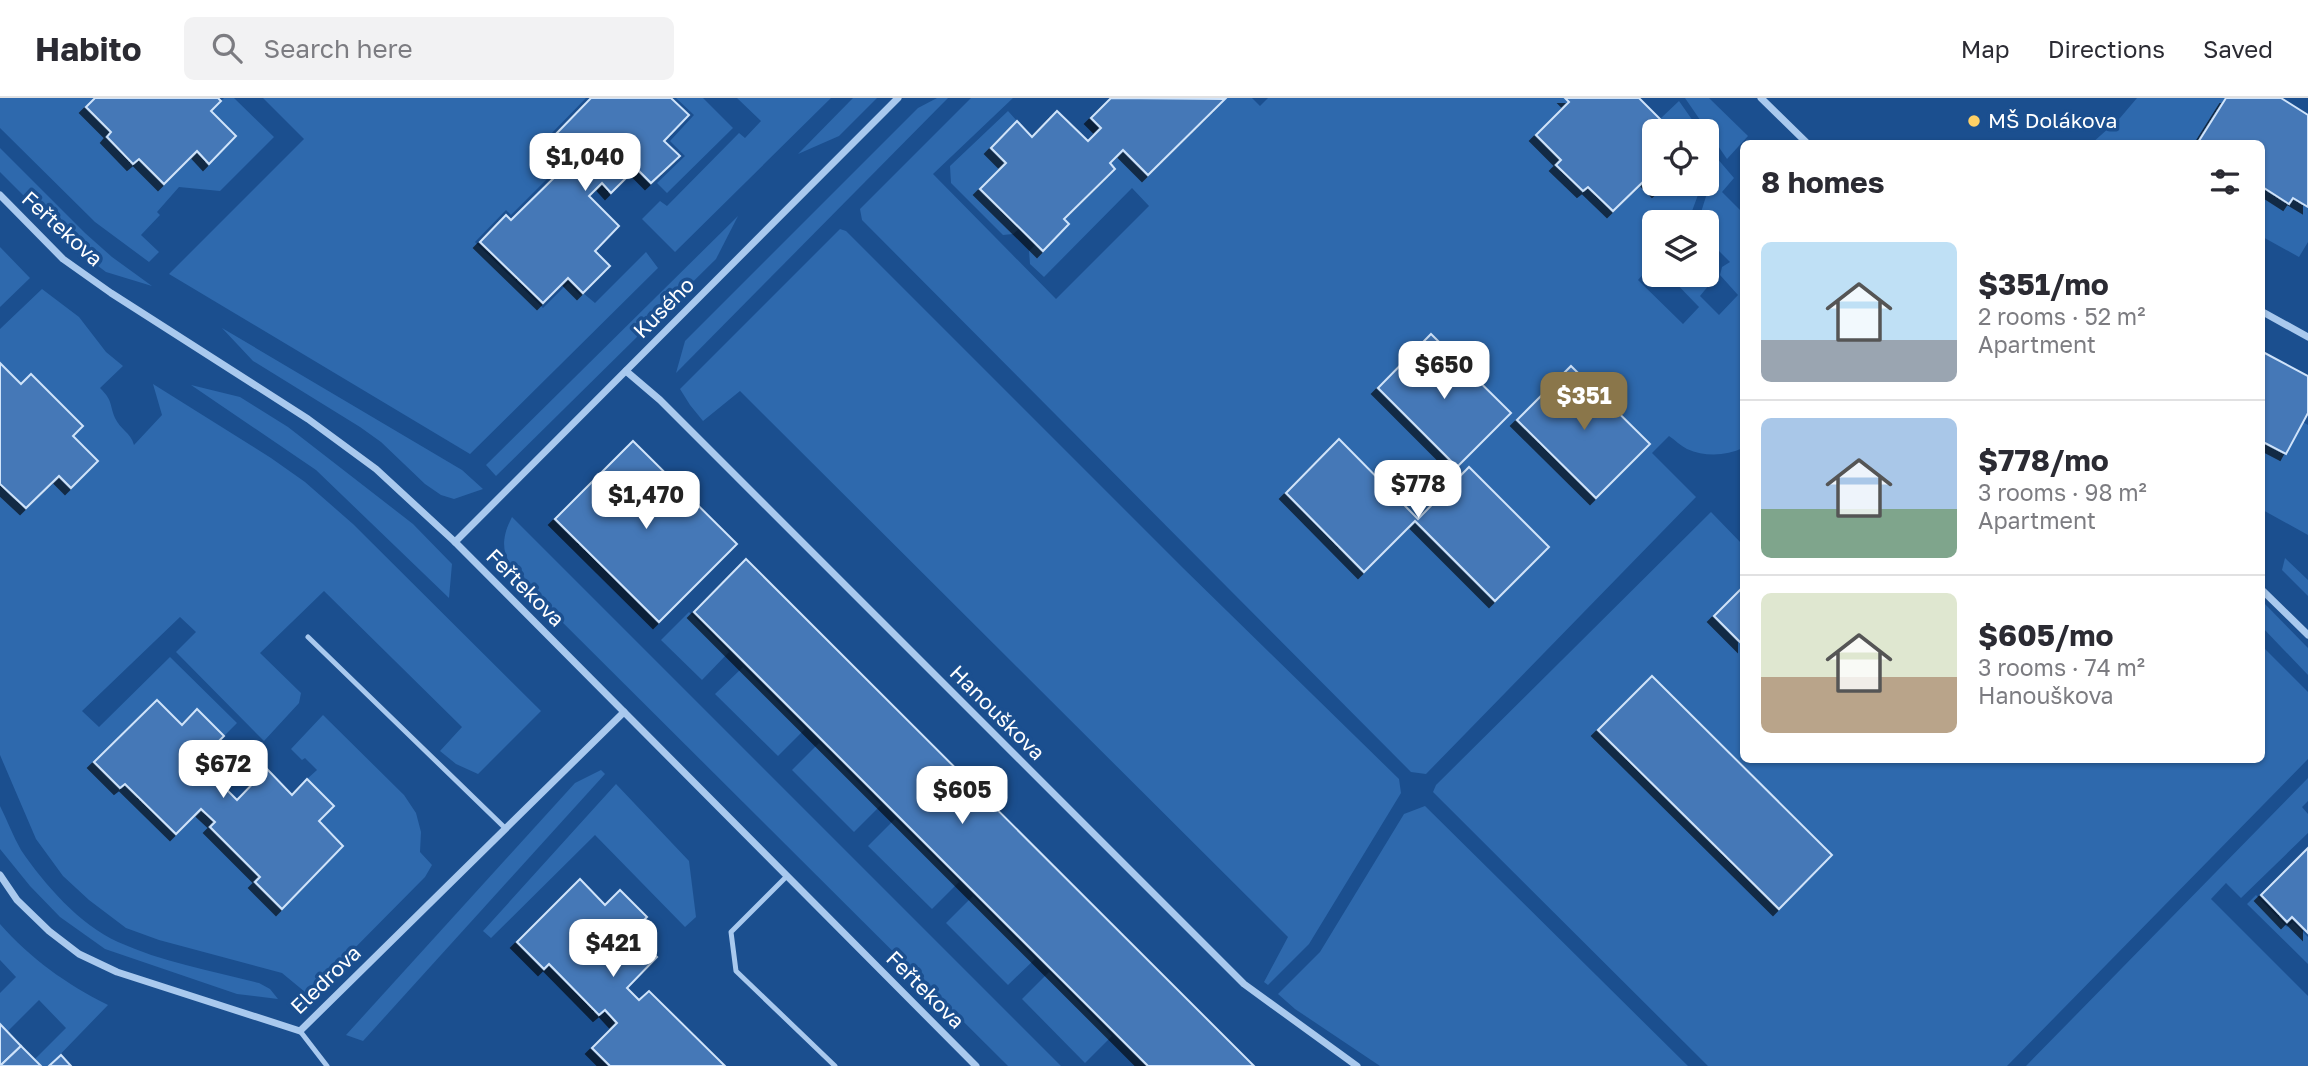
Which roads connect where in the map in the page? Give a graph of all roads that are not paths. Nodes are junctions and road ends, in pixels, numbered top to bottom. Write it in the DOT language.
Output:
graph roads {
  1 [pos="898,98"];
  2 [pos="1761,98"];
  3 [pos="1804,140"];
  4 [pos="0,195"];
  5 [pos="2265,313"];
  6 [pos="2308,337"];
  7 [pos="626,371"];
  8 [pos="455,542"];
  9 [pos="2265,593"];
  10 [pos="2308,635"];
  11 [pos="308,637"];
  12 [pos="624,712"];
  13 [pos="505,828"];
  14 [pos="0,875"];
  15 [pos="787,876"];
  16 [pos="300,1031"];
  17 [pos="327,1066"];
  18 [pos="835,1066"];
  19 [pos="976,1066"];
  20 [pos="1357,1066"];
  1 -- 7 [label="street, Kusého"];
  2 -- 3 [label="street"];
  4 -- 8 [label="street, Feřtekova"];
  5 -- 6 [label="street"];
  7 -- 8 [label="street, Kusého"];
  7 -- 20 [label="street, Hanouškova"];
  8 -- 12 [label="street, Feřtekova"];
  9 -- 10 [label="street"];
  11 -- 13 [label="lane"];
  12 -- 13 [label="street, Eledrova"];
  12 -- 15 [label="street, Feřtekova"];
  13 -- 16 [label="street, Eledrova"];
  14 -- 16 [label="street, Eledrova"];
  15 -- 18 [label="lane"];
  15 -- 19 [label="street, Feřtekova"];
  16 -- 17 [label="lane"];
}
